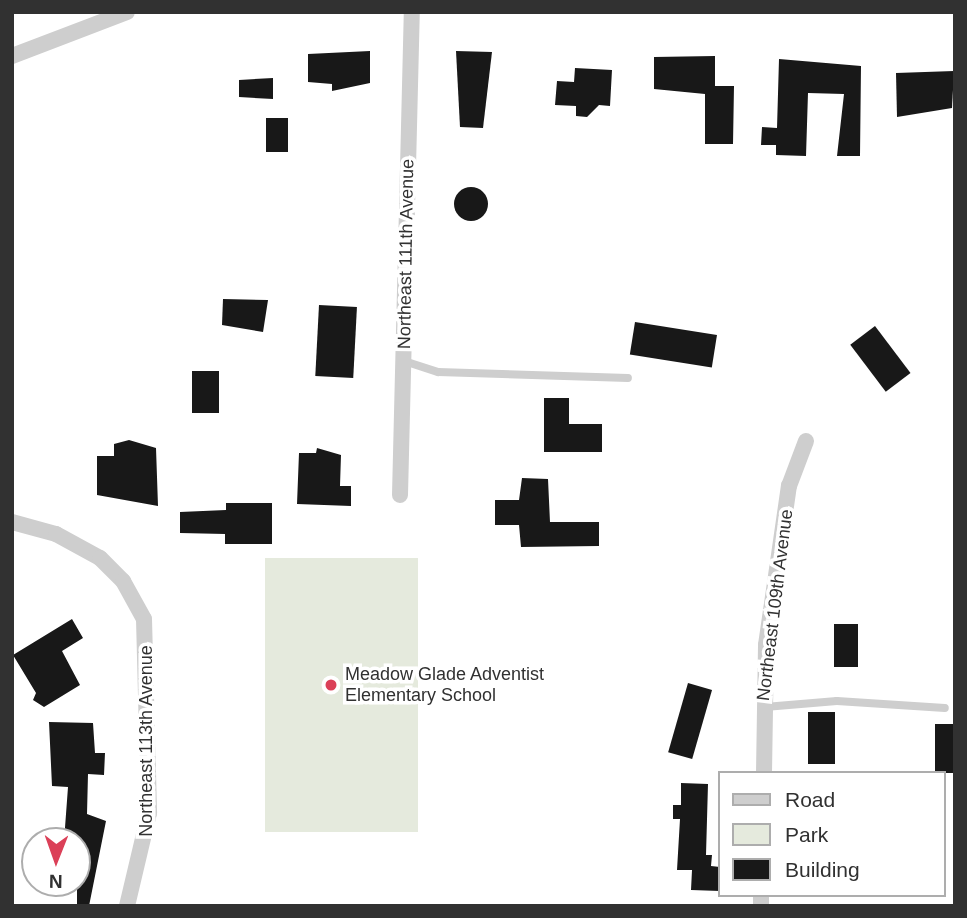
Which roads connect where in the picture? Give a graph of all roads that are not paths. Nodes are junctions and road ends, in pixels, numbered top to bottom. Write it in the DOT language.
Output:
graph roads {
  1 [pos="127,12"];
  2 [pos="412,12"];
  3 [pos="12,56"];
  4 [pos="404,361"];
  5 [pos="628,377"];
  6 [pos="806,441"];
  7 [pos="400,495"];
  8 [pos="12,522"];
  9 [pos="762,707"];
  10 [pos="945,709"];
  11 [pos="764,771"];
  12 [pos="127,906"];
  1 -- 3 [label="street"];
  2 -- 4 [label="street, Northeast 111th Avenue"];
  4 -- 5 [label="lane"];
  4 -- 7 [label="street, Northeast 111th Avenue"];
  6 -- 9 [label="street, Northeast 109th Avenue"];
  8 -- 12 [label="street, Northeast 113th Avenue"];
  9 -- 10 [label="lane"];
  9 -- 11 [label="street, Northeast 109th Avenue"];
}
